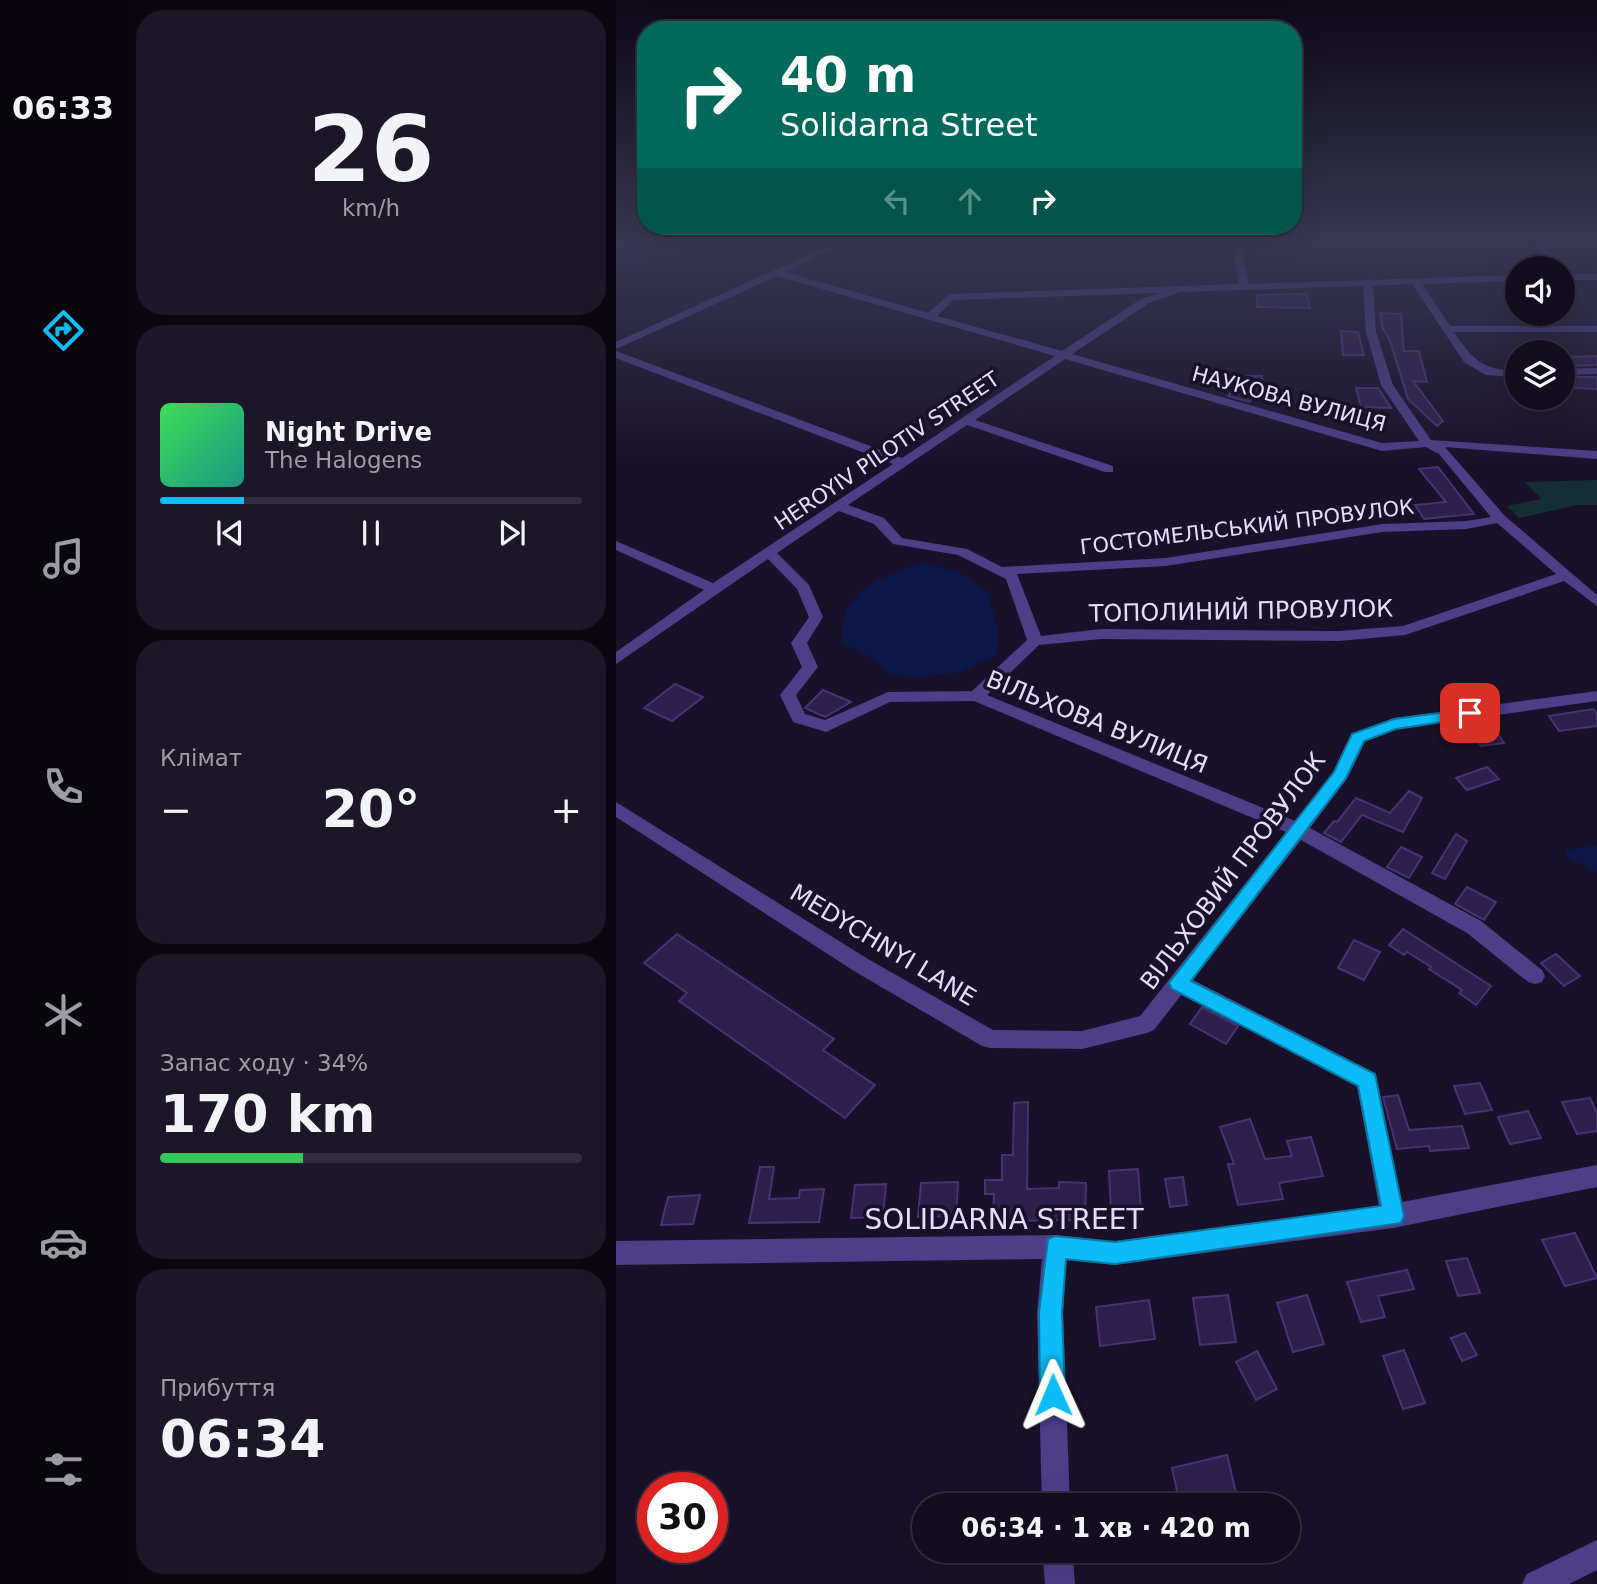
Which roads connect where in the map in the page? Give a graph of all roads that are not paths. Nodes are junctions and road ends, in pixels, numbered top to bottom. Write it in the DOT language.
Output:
graph roads {
  1 [pos="678,318"];
  2 [pos="929,318"];
  3 [pos="1120,318"];
  4 [pos="1370,318"];
  5 [pos="1440,318"];
  6 [pos="1448,329"];
  7 [pos="1597,329"];
  8 [pos="616,346"];
  9 [pos="616,354"];
  10 [pos="1065,356"];
  11 [pos="1597,371"];
  12 [pos="1575,372"];
  13 [pos="1505,374"];
  14 [pos="966,421"];
  15 [pos="1427,443"];
  16 [pos="1597,456"];
  17 [pos="902,463"];
  18 [pos="1109,469"];
  19 [pos="838,506"];
  20 [pos="1500,519"];
  21 [pos="616,545"];
  22 [pos="769,552"];
  23 [pos="999,571"];
  24 [pos="1564,576"];
  25 [pos="714,589"];
  26 [pos="1597,603"];
  27 [pos="1035,641"];
  28 [pos="616,659"];
  29 [pos="976,696"];
  30 [pos="1597,696"];
  31 [pos="616,808"];
  32 [pos="1298,830"];
  33 [pos="1535,976"];
  34 [pos="1179,983"];
  35 [pos="1147,1024"];
  36 [pos="1597,1175"];
  37 [pos="1393,1216"];
  38 [pos="1055,1247"];
  39 [pos="616,1253"];
  40 [pos="1056,1493"];
  41 [pos="1597,1555"];
  42 [pos="1058,1563"];
  43 [pos="1060,1584"];
  44 [pos="1537,1584"];
  1 -- 8 [label="street"];
  2 -- 10 [label="street, НАУКОВА ВУЛИЦЯ"];
  3 -- 10 [label="street, HEROYIV PILOTIV STREET"];
  4 -- 15 [label="street"];
  5 -- 6 [label="street"];
  6 -- 7 [label="street"];
  6 -- 13 [label="street"];
  9 -- 17 [label="street"];
  10 -- 14 [label="street, HEROYIV PILOTIV STREET"];
  10 -- 15 [label="street, НАУКОВА ВУЛИЦЯ"];
  11 -- 12 [label="street"];
  14 -- 17 [label="street, HEROYIV PILOTIV STREET"];
  14 -- 18 [label="street"];
  15 -- 16 [label="street, НАУКОВА ВУЛИЦЯ"];
  15 -- 20 [label="street"];
  17 -- 19 [label="street, HEROYIV PILOTIV STREET"];
  19 -- 22 [label="street, HEROYIV PILOTIV STREET"];
  19 -- 23 [label="street"];
  20 -- 23 [label="street, ГОСТОМЕЛЬСЬКИЙ ПРОВУЛОК"];
  20 -- 24 [label="street"];
  21 -- 25 [label="street"];
  22 -- 25 [label="street, HEROYIV PILOTIV STREET"];
  22 -- 29 [label="street, ВІЛЬХОВА ВУЛИЦЯ"];
  23 -- 27 [label="street"];
  24 -- 26 [label="street"];
  24 -- 27 [label="street, ТОПОЛИНИЙ ПРОВУЛОК"];
  25 -- 28 [label="street, HEROYIV PILOTIV STREET"];
  27 -- 29 [label="street"];
  29 -- 32 [label="street, ВІЛЬХОВА ВУЛИЦЯ"];
  30 -- 32 [label="street, ВІЛЬХОВИЙ ПРОВУЛОК"];
  31 -- 35 [label="street, MEDYCHNYI LANE"];
  32 -- 33 [label="street, ВІЛЬХОВА ВУЛИЦЯ"];
  32 -- 34 [label="street, ВІЛЬХОВИЙ ПРОВУЛОК"];
  34 -- 35 [label="street, ВІЛЬХОВИЙ ПРОВУЛОК"];
  34 -- 37 [label="street"];
  36 -- 37 [label="street, SOLIDARNA STREET"];
  37 -- 38 [label="street, SOLIDARNA STREET"];
  38 -- 39 [label="street, SOLIDARNA STREET"];
  38 -- 40 [label="street"];
  41 -- 44 [label="street"];
  42 -- 43 [label="street"];
}
